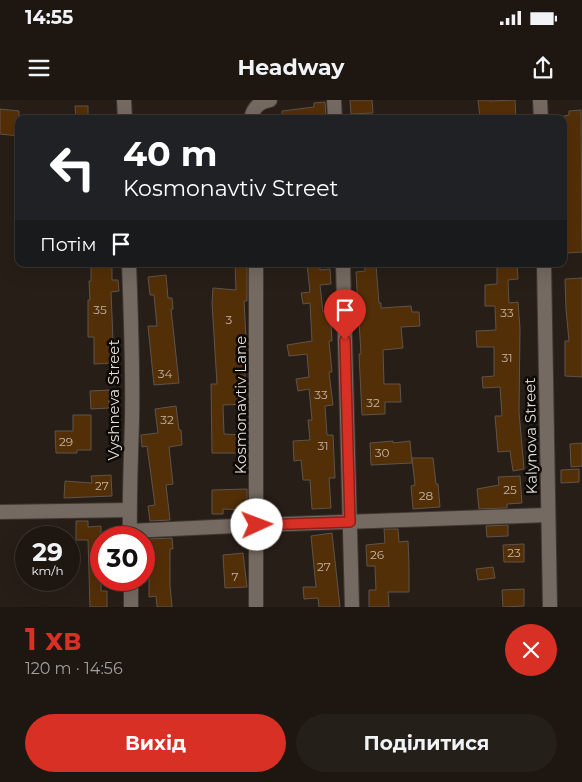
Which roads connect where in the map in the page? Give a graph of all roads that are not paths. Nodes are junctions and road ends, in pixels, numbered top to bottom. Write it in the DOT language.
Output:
graph roads {
  1 [pos="124,100"];
  2 [pos="270,100"];
  3 [pos="334,100"];
  4 [pos="540,100"];
  5 [pos="125,115"];
  6 [pos="252,115"];
  7 [pos="335,115"];
  8 [pos="541,115"];
  9 [pos="129,267"];
  10 [pos="256,267"];
  11 [pos="343,267"];
  12 [pos="544,267"];
  13 [pos="129,510"];
  14 [pos="0,512"];
  15 [pos="548,515"];
  16 [pos="350,522"];
  17 [pos="257,525"];
  18 [pos="130,526"];
  19 [pos="155,532"];
  20 [pos="131,591"];
  21 [pos="131,607"];
  22 [pos="256,607"];
  23 [pos="352,607"];
  24 [pos="550,607"];
  1 -- 5 [label="street"];
  2 -- 6 [label="street"];
  3 -- 7 [label="street"];
  4 -- 8 [label="street"];
  9 -- 13 [label="street, Vyshneva Street"];
  10 -- 17 [label="street, Kosmonavtiv Lane"];
  11 -- 16 [label="street"];
  12 -- 15 [label="street, Kalynova Street"];
  13 -- 14 [label="street"];
  13 -- 18 [label="street, Vyshneva Street"];
  15 -- 16 [label="street"];
  15 -- 24 [label="street, Kalynova Street"];
  16 -- 17 [label="street"];
  16 -- 23 [label="street"];
  17 -- 19 [label="street"];
  17 -- 22 [label="street, Kosmonavtiv Lane"];
  20 -- 21 [label="street"];
}
